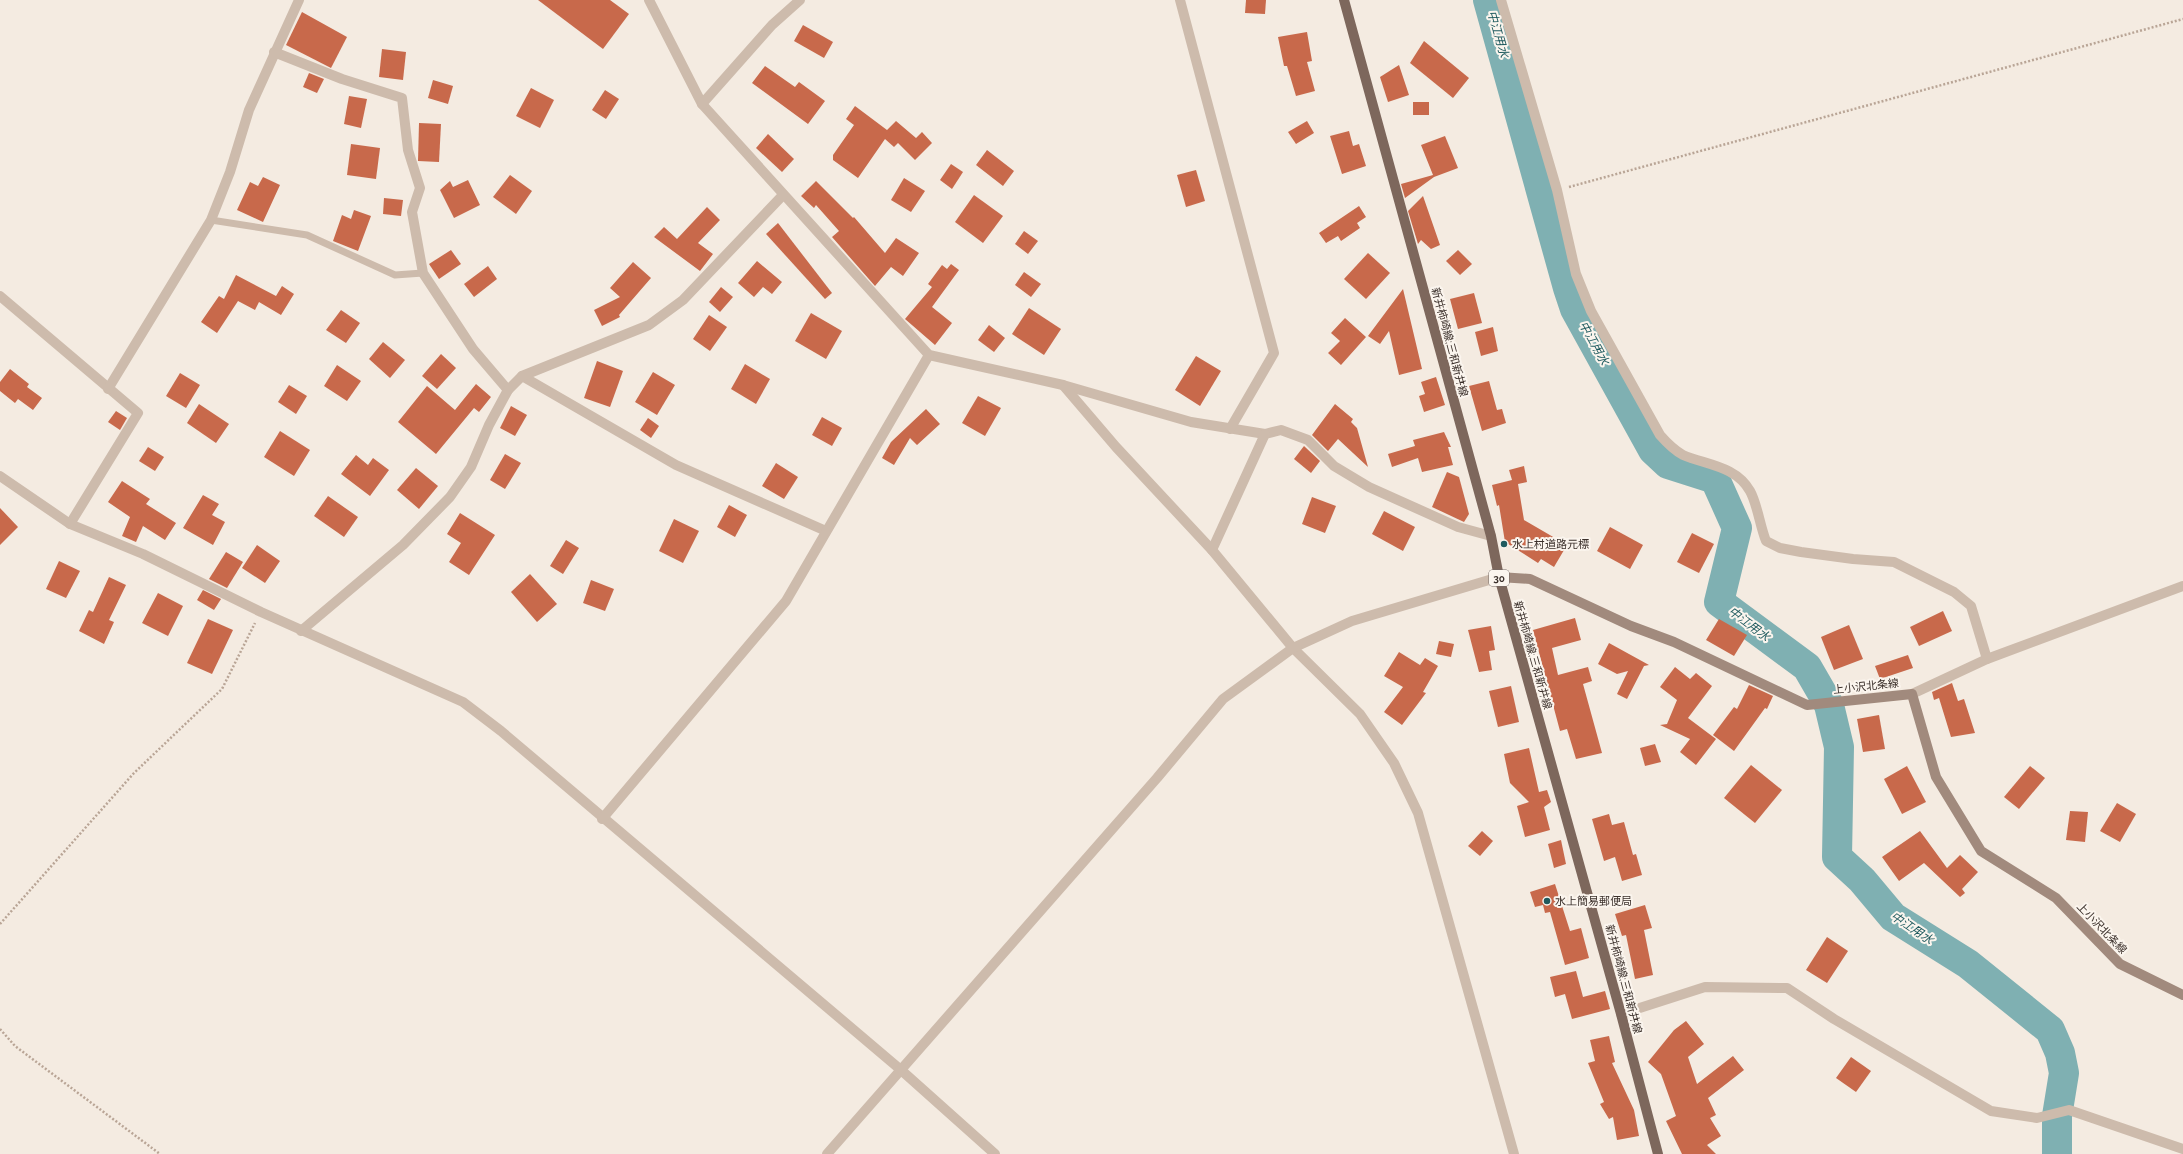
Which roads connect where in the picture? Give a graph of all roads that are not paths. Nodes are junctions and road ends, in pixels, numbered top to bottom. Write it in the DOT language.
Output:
graph roads {
  1 [pos="299,0"];
  2 [pos="648,0"];
  3 [pos="800,0"];
  4 [pos="1180,0"];
  5 [pos="1344,0"];
  6 [pos="1502,0"];
  7 [pos="274,52"];
  8 [pos="702,104"];
  9 [pos="783,195"];
  10 [pos="210,220"];
  11 [pos="423,272"];
  12 [pos="0,296"];
  13 [pos="929,355"];
  14 [pos="522,376"];
  15 [pos="1063,385"];
  16 [pos="108,389"];
  17 [pos="508,390"];
  18 [pos="1230,429"];
  19 [pos="1265,434"];
  20 [pos="0,476"];
  21 [pos="70,524"];
  22 [pos="826,531"];
  23 [pos="1491,536"];
  24 [pos="1212,550"];
  25 [pos="1499,577"];
  26 [pos="2183,586"];
  27 [pos="301,631"];
  28 [pos="1292,648"];
  29 [pos="1987,659"];
  30 [pos="1912,694"];
  31 [pos="602,818"];
  32 [pos="2183,995"];
  33 [pos="1621,1014"];
  34 [pos="901,1070"];
  35 [pos="2183,1149"];
  36 [pos="827,1154"];
  37 [pos="995,1154"];
  38 [pos="1514,1154"];
  39 [pos="1658,1154"];
  1 -- 7 [label="street"];
  2 -- 8 [label="street"];
  3 -- 8 [label="street"];
  4 -- 18 [label="street"];
  5 -- 23 [label="main road, 新井柿崎線;三和新井線 / 30"];
  6 -- 29 [label="street"];
  7 -- 10 [label="street"];
  7 -- 11 [label="street"];
  8 -- 9 [label="street"];
  9 -- 13 [label="street"];
  9 -- 14 [label="street"];
  10 -- 11 [label="lane"];
  10 -- 16 [label="street"];
  11 -- 17 [label="street"];
  12 -- 16 [label="street"];
  13 -- 15 [label="street"];
  13 -- 22 [label="street"];
  14 -- 17 [label="street"];
  14 -- 22 [label="street"];
  15 -- 18 [label="street"];
  15 -- 24 [label="street"];
  16 -- 21 [label="street"];
  17 -- 27 [label="street"];
  18 -- 19 [label="street"];
  19 -- 23 [label="street"];
  19 -- 24 [label="street"];
  20 -- 21 [label="street"];
  21 -- 27 [label="street"];
  22 -- 31 [label="street"];
  23 -- 25 [label="main road, 新井柿崎線;三和新井線 / 30"];
  24 -- 28 [label="street"];
  25 -- 28 [label="street"];
  25 -- 30 [label="main road, 上小沢北条線"];
  25 -- 33 [label="main road, 新井柿崎線;三和新井線 / 30"];
  26 -- 29 [label="street"];
  27 -- 31 [label="street"];
  28 -- 34 [label="street"];
  28 -- 38 [label="street"];
  29 -- 30 [label="street"];
  30 -- 32 [label="main road, 上小沢北条線"];
  31 -- 34 [label="street"];
  33 -- 35 [label="street"];
  33 -- 39 [label="main road, 新井柿崎線;三和新井線 / 30"];
  34 -- 36 [label="street"];
  34 -- 37 [label="street"];
}
